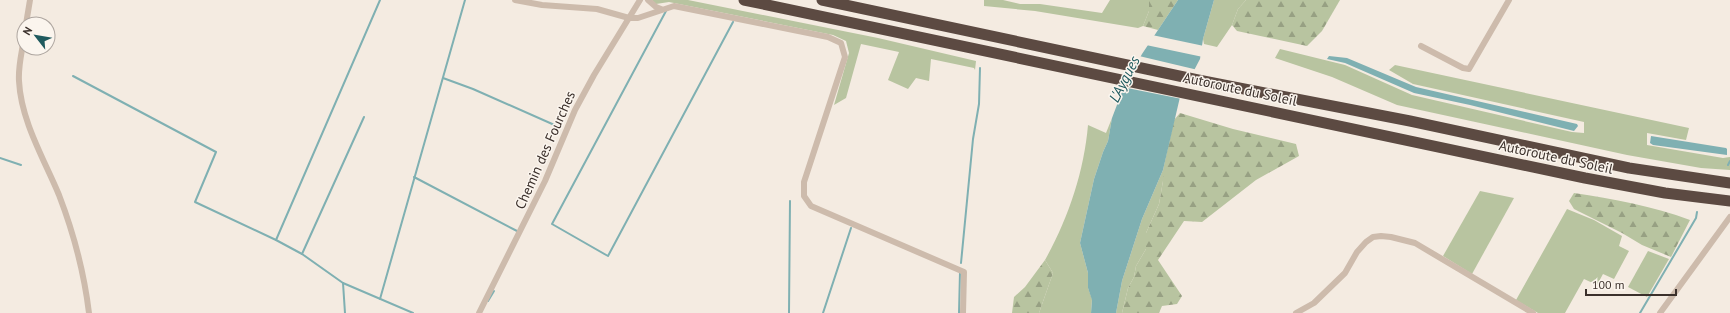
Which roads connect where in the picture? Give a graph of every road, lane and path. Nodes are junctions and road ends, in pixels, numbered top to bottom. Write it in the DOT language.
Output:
graph roads {
  1 [pos="30,0"];
  2 [pos="515,0"];
  3 [pos="640,0"];
  4 [pos="648,0"];
  5 [pos="744,0"];
  6 [pos="822,0"];
  7 [pos="1510,0"];
  8 [pos="661,9"];
  9 [pos="27,16"];
  10 [pos="629,18"];
  11 [pos="1422,46"];
  12 [pos="21,56"];
  13 [pos="1730,184"];
  14 [pos="1730,201"];
  15 [pos="1729,218"];
  16 [pos="89,313"];
  17 [pos="479,313"];
  18 [pos="963,313"];
  19 [pos="1296,313"];
  20 [pos="1533,313"];
  21 [pos="1660,313"];
  1 -- 9 [label="street"];
  2 -- 10 [label="street"];
  3 -- 10 [label="street, Chemin des Fourches"];
  4 -- 8 [label="street"];
  5 -- 14 [label="highway, Autoroute du Soleil"];
  6 -- 13 [label="highway, Autoroute du Soleil"];
  7 -- 11 [label="street"];
  8 -- 10 [label="street"];
  8 -- 18 [label="street"];
  10 -- 17 [label="street, Chemin des Fourches"];
  12 -- 16 [label="street"];
  15 -- 21 [label="street"];
  19 -- 20 [label="street"];
}
